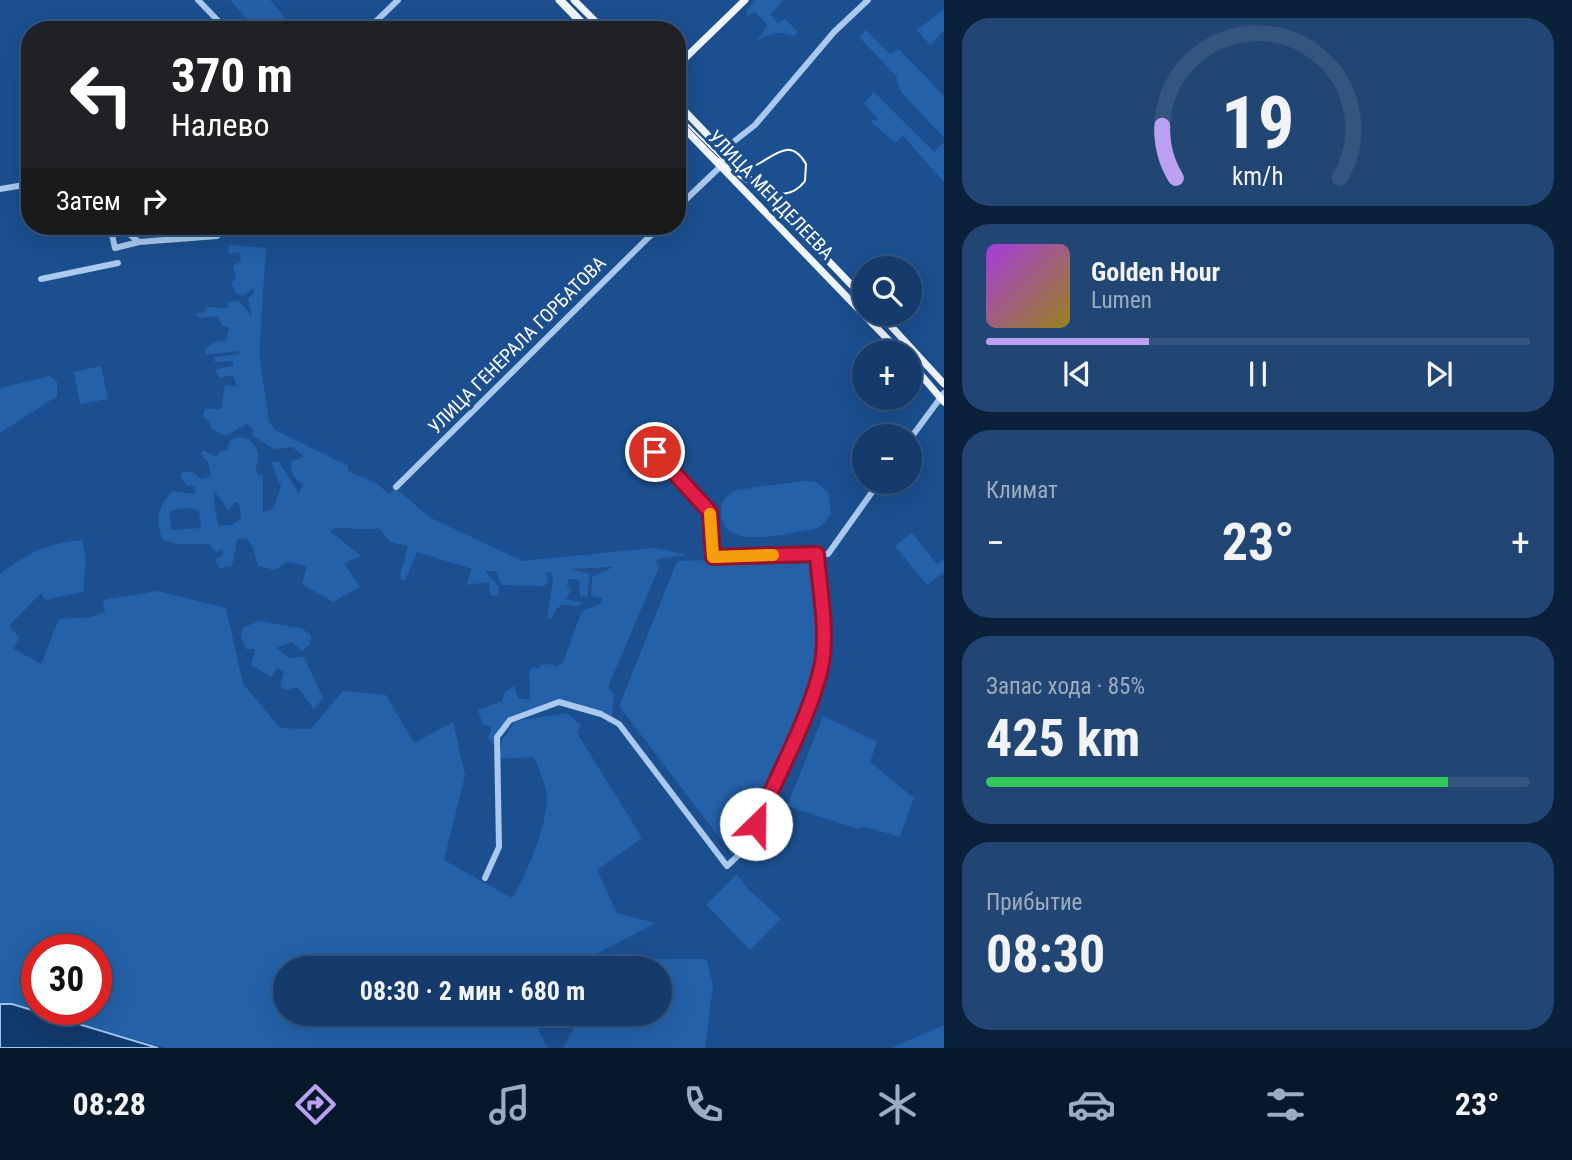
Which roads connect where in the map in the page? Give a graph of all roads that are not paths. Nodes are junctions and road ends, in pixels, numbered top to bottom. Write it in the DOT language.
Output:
graph roads {
  1 [pos="198,0"];
  2 [pos="397,0"];
  3 [pos="559,0"];
  4 [pos="574,0"];
  5 [pos="745,0"];
  6 [pos="868,0"];
  7 [pos="218,21"];
  8 [pos="376,21"];
  9 [pos="579,21"];
  10 [pos="595,21"];
  11 [pos="686,57"];
  12 [pos="686,112"];
  13 [pos="686,130"];
  14 [pos="723,150"];
  15 [pos="721,166"];
  16 [pos="21,186"];
  17 [pos="0,189"];
  18 [pos="686,199"];
  19 [pos="112,235"];
  20 [pos="130,235"];
  21 [pos="218,235"];
  22 [pos="651,235"];
  23 [pos="139,242"];
  24 [pos="118,263"];
  25 [pos="41,278"];
  26 [pos="852,285"];
  27 [pos="890,326"];
  28 [pos="888,340"];
  29 [pos="922,375"];
  30 [pos="944,384"];
  31 [pos="942,397"];
  32 [pos="921,424"];
  33 [pos="655,452"];
  34 [pos="396,487"];
  35 [pos="871,494"];
  36 [pos="817,554"];
  37 [pos="485,877"];
  1 -- 7 [label="street"];
  2 -- 8 [label="street"];
  3 -- 9 [label="main road"];
  4 -- 10 [label="main road"];
  5 -- 11 [label="main road"];
  6 -- 14 [label="street"];
  12 -- 14 [label="main road, УЛИЦА МЕНДЕЛЕЕВА"];
  13 -- 15 [label="main road, УЛИЦА МЕНДЕЛЕЕВА"];
  14 -- 15 [label="street"];
  14 -- 26 [label="main road, УЛИЦА МЕНДЕЛЕЕВА"];
  15 -- 18 [label="street"];
  15 -- 28 [label="main road, УЛИЦА МЕНДЕЛЕЕВА"];
  16 -- 17 [label="street"];
  19 -- 23 [label="street"];
  20 -- 23 [label="street"];
  21 -- 23 [label="street"];
  22 -- 34 [label="street, УЛИЦА ГЕНЕРАЛА ГОРБАТОВА"];
  24 -- 25 [label="street"];
  27 -- 30 [label="main road"];
  29 -- 31 [label="main road"];
  31 -- 32 [label="street"];
  33 -- 36 [label="street"];
  35 -- 36 [label="street"];
  36 -- 37 [label="street"];
}
